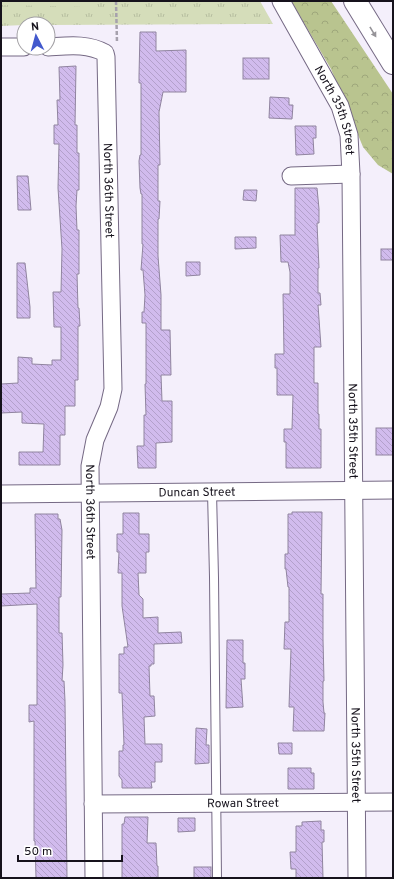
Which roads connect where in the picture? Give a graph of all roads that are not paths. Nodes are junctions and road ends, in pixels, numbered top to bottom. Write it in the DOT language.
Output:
graph roads {
  1 [pos="281,1"];
  2 [pos="355,1"];
  3 [pos="1,47"];
  4 [pos="16,47"];
  5 [pos="56,47"];
  6 [pos="393,62"];
  7 [pos="351,174"];
  8 [pos="291,176"];
  9 [pos="354,490"];
  10 [pos="393,490"];
  11 [pos="212,492"];
  12 [pos="91,493"];
  13 [pos="1,494"];
  14 [pos="357,802"];
  15 [pos="393,802"];
  16 [pos="217,803"];
  17 [pos="93,804"];
  18 [pos="94,878"];
  19 [pos="217,878"];
  20 [pos="357,878"];
  1 -- 7 [label="street, North 35th Street"];
  2 -- 6 [label="highway, one-way"];
  3 -- 4 [label="street"];
  5 -- 12 [label="street, North 36th Street"];
  7 -- 8 [label="street"];
  7 -- 9 [label="street, North 35th Street"];
  9 -- 10 [label="street, Duncan Street"];
  9 -- 11 [label="street, Duncan Street"];
  9 -- 14 [label="street, North 35th Street"];
  11 -- 12 [label="street, Duncan Street"];
  11 -- 16 [label="lane"];
  12 -- 13 [label="street, Duncan Street"];
  12 -- 17 [label="street, North 36th Street"];
  14 -- 15 [label="street, Rowan Street"];
  14 -- 16 [label="street, Rowan Street"];
  14 -- 20 [label="street, North 35th Street"];
  16 -- 17 [label="street, Rowan Street"];
  16 -- 19 [label="lane"];
  17 -- 18 [label="street, North 36th Street"];
}
